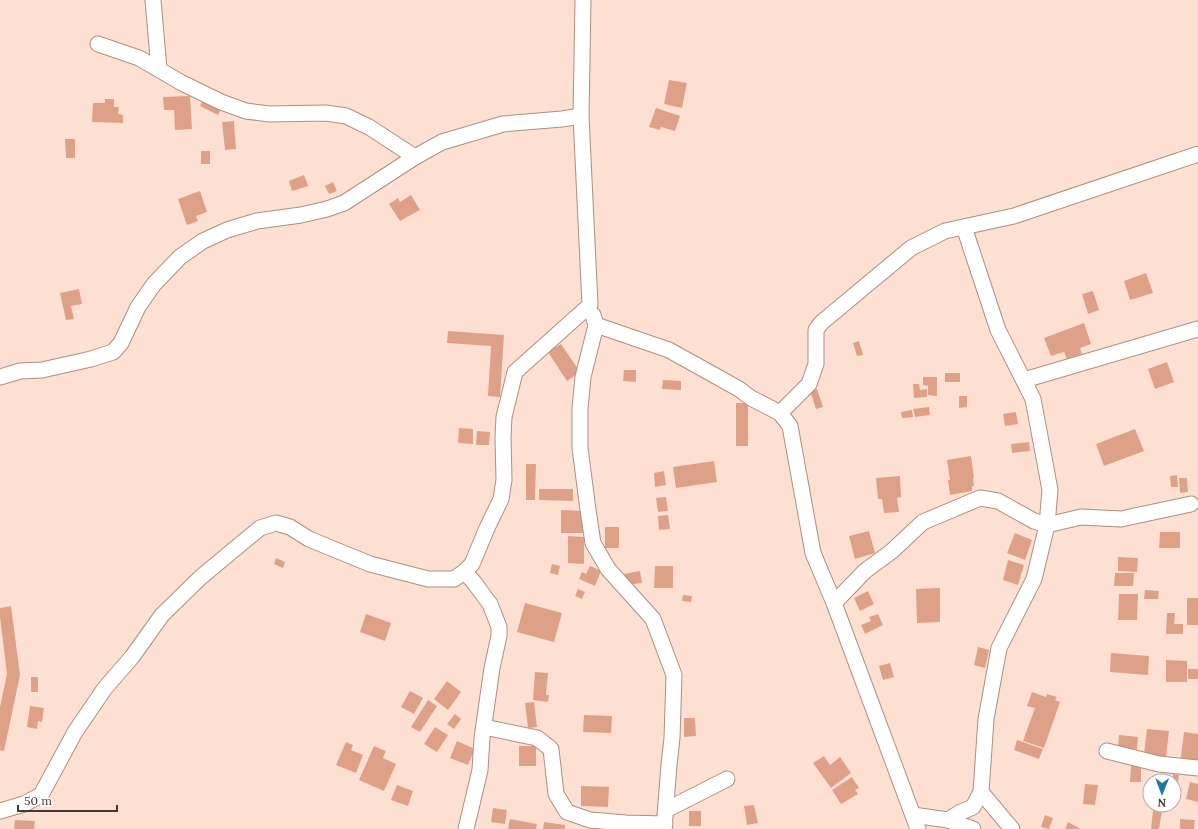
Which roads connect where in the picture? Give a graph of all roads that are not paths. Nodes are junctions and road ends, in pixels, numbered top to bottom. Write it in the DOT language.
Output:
graph roads {
  1 [pos="153,0"];
  2 [pos="583,0"];
  3 [pos="98,44"];
  4 [pos="159,69"];
  5 [pos="581,116"];
  6 [pos="1198,154"];
  7 [pos="415,157"];
  8 [pos="964,227"];
  9 [pos="590,305"];
  10 [pos="596,326"];
  11 [pos="1198,329"];
  12 [pos="0,377"];
  13 [pos="1024,380"];
  14 [pos="780,413"];
  15 [pos="1190,504"];
  16 [pos="1047,525"];
  17 [pos="464,572"];
  18 [pos="834,603"];
  19 [pos="484,727"];
  20 [pos="1107,751"];
  21 [pos="1198,768"];
  22 [pos="727,779"];
  23 [pos="981,792"];
  24 [pos="0,811"];
  25 [pos="948,820"];
  26 [pos="665,821"];
  27 [pos="916,822"];
  28 [pos="466,829"];
  29 [pos="973,829"];
  30 [pos="1012,829"];
  1 -- 4 [label="street"];
  2 -- 5 [label="street"];
  3 -- 4 [label="street"];
  4 -- 7 [label="street"];
  5 -- 7 [label="street"];
  5 -- 9 [label="street"];
  6 -- 8 [label="street"];
  7 -- 12 [label="street"];
  8 -- 13 [label="street"];
  8 -- 14 [label="street"];
  9 -- 10 [label="street"];
  9 -- 17 [label="street"];
  10 -- 14 [label="street"];
  10 -- 26 [label="street"];
  11 -- 13 [label="street"];
  13 -- 16 [label="street"];
  14 -- 18 [label="street"];
  15 -- 16 [label="street"];
  16 -- 18 [label="street"];
  16 -- 23 [label="street"];
  17 -- 19 [label="street"];
  17 -- 24 [label="street"];
  18 -- 27 [label="street"];
  19 -- 26 [label="street"];
  19 -- 28 [label="street"];
  20 -- 21 [label="street"];
  22 -- 26 [label="street"];
  23 -- 25 [label="street"];
  23 -- 30 [label="street"];
  25 -- 27 [label="street"];
  25 -- 29 [label="street"];
}
